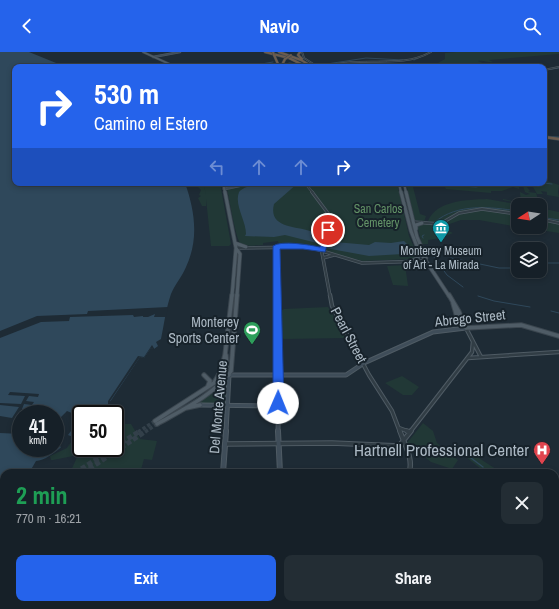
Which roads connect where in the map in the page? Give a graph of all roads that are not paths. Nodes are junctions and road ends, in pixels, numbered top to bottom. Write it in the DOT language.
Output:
graph roads {
  1 [pos="146,52"];
  2 [pos="180,52"];
  3 [pos="265,52"];
  4 [pos="272,52"];
  5 [pos="279,52"];
  6 [pos="297,52"];
  7 [pos="431,52"];
  8 [pos="275,55"];
  9 [pos="154,56"];
  10 [pos="170,64"];
  11 [pos="172,64"];
  12 [pos="278,64"];
  13 [pos="283,64"];
  14 [pos="299,64"];
  15 [pos="300,64"];
  16 [pos="303,64"];
  17 [pos="308,64"];
  18 [pos="309,64"];
  19 [pos="313,64"];
  20 [pos="334,64"];
  21 [pos="559,67"];
  22 [pos="547,69"];
  23 [pos="547,138"];
  24 [pos="559,140"];
  25 [pos="224,186"];
  26 [pos="238,186"];
  27 [pos="307,186"];
  28 [pos="400,186"];
  29 [pos="405,186"];
  30 [pos="224,189"];
  31 [pos="511,213"];
  32 [pos="408,219"];
  33 [pos="547,220"];
  34 [pos="413,222"];
  35 [pos="422,223"];
  36 [pos="559,223"];
  37 [pos="409,226"];
  38 [pos="415,230"];
  39 [pos="235,243"];
  40 [pos="277,246"];
  41 [pos="244,247"];
  42 [pos="236,248"];
  43 [pos="323,249"];
  44 [pos="418,250"];
  45 [pos="240,254"];
  46 [pos="334,255"];
  47 [pos="323,258"];
  48 [pos="411,261"];
  49 [pos="425,261"];
  50 [pos="466,328"];
  51 [pos="559,336"];
  52 [pos="473,342"];
  53 [pos="559,352"];
  54 [pos="226,354"];
  55 [pos="481,357"];
  56 [pos="468,358"];
  57 [pos="364,363"];
  58 [pos="279,374"];
  59 [pos="204,375"];
  60 [pos="220,375"];
  61 [pos="229,375"];
  62 [pos="208,387"];
  63 [pos="200,405"];
  64 [pos="228,406"];
  65 [pos="278,406"];
  66 [pos="180,411"];
  67 [pos="399,428"];
  68 [pos="410,432"];
  69 [pos="403,441"];
  70 [pos="279,443"];
  71 [pos="225,444"];
  72 [pos="223,469"];
  73 [pos="280,469"];
  74 [pos="410,469"];
  1 -- 9 [label="main road"];
  1 -- 9 [label="main road"];
  2 -- 9 [label="main road"];
  3 -- 8 [label="highway"];
  4 -- 8 [label="highway, bridge"];
  4 -- 16 [label="highway"];
  5 -- 17 [label="highway"];
  6 -- 13 [label="highway, bridge"];
  6 -- 18 [label="highway"];
  6 -- 19 [label="street"];
  7 -- 20 [label="street"];
  8 -- 12 [label="highway"];
  8 -- 14 [label="highway"];
  8 -- 15 [label="highway"];
  9 -- 10 [label="main road"];
  9 -- 11 [label="main road"];
  21 -- 22 [label="street"];
  23 -- 24 [label="highway"];
  25 -- 30 [label="main road, Del Monte Avenue"];
  26 -- 30 [label="main road"];
  27 -- 43 [label="street, Pearl Street"];
  28 -- 32 [label="main road"];
  29 -- 34 [label="main road"];
  30 -- 39 [label="main road, Del Monte Avenue"];
  31 -- 35 [label="street"];
  32 -- 34 [label="main road"];
  32 -- 37 [label="main road"];
  33 -- 36 [label="street"];
  34 -- 35 [label="street"];
  34 -- 37 [label="main road"];
  34 -- 38 [label="main road"];
  35 -- 38 [label="main road"];
  37 -- 44 [label="main road"];
  38 -- 49 [label="main road"];
  39 -- 41 [label="main road"];
  39 -- 42 [label="main road, Del Monte Avenue"];
  40 -- 41 [label="street"];
  40 -- 43 [label="street"];
  40 -- 58 [label="street"];
  41 -- 42 [label="street"];
  41 -- 45 [label="main road"];
  42 -- 45 [label="main road, Del Monte Avenue"];
  42 -- 54 [label="main road, Del Monte Avenue"];
  43 -- 46 [label="street"];
  43 -- 47 [label="street, Pearl Street"];
  44 -- 48 [label="main road"];
  44 -- 49 [label="main road"];
  45 -- 61 [label="main road, Del Monte Avenue"];
  46 -- 47 [label="street"];
  46 -- 48 [label="street"];
  47 -- 57 [label="street, Pearl Street"];
  48 -- 49 [label="street"];
  49 -- 50 [label="main road"];
  50 -- 51 [label="main road, Abrego Street"];
  50 -- 52 [label="street"];
  50 -- 57 [label="main road, Abrego Street"];
  52 -- 55 [label="street"];
  52 -- 56 [label="street"];
  53 -- 55 [label="street"];
  54 -- 60 [label="main road, Del Monte Avenue"];
  54 -- 61 [label="main road"];
  55 -- 56 [label="street"];
  56 -- 68 [label="street"];
  57 -- 58 [label="main road, Abrego Street"];
  57 -- 67 [label="street, Pearl Street"];
  58 -- 61 [label="main road, Abrego Street"];
  58 -- 65 [label="main road"];
  59 -- 62 [label="main road"];
  60 -- 61 [label="main road, Abrego Street"];
  60 -- 62 [label="main road"];
  61 -- 64 [label="main road, Del Monte Avenue"];
  61 -- 66 [label="main road"];
  62 -- 66 [label="main road"];
  63 -- 64 [label="main road"];
  63 -- 66 [label="main road"];
  64 -- 65 [label="main road"];
  64 -- 71 [label="main road, Del Monte Avenue"];
  65 -- 70 [label="main road"];
  67 -- 68 [label="street"];
  67 -- 69 [label="street, Pearl Street"];
  68 -- 69 [label="street"];
  69 -- 70 [label="street"];
  69 -- 74 [label="street, Pearl Street"];
  70 -- 71 [label="street"];
  70 -- 73 [label="main road"];
  71 -- 72 [label="main road, Del Monte Avenue"];
}
